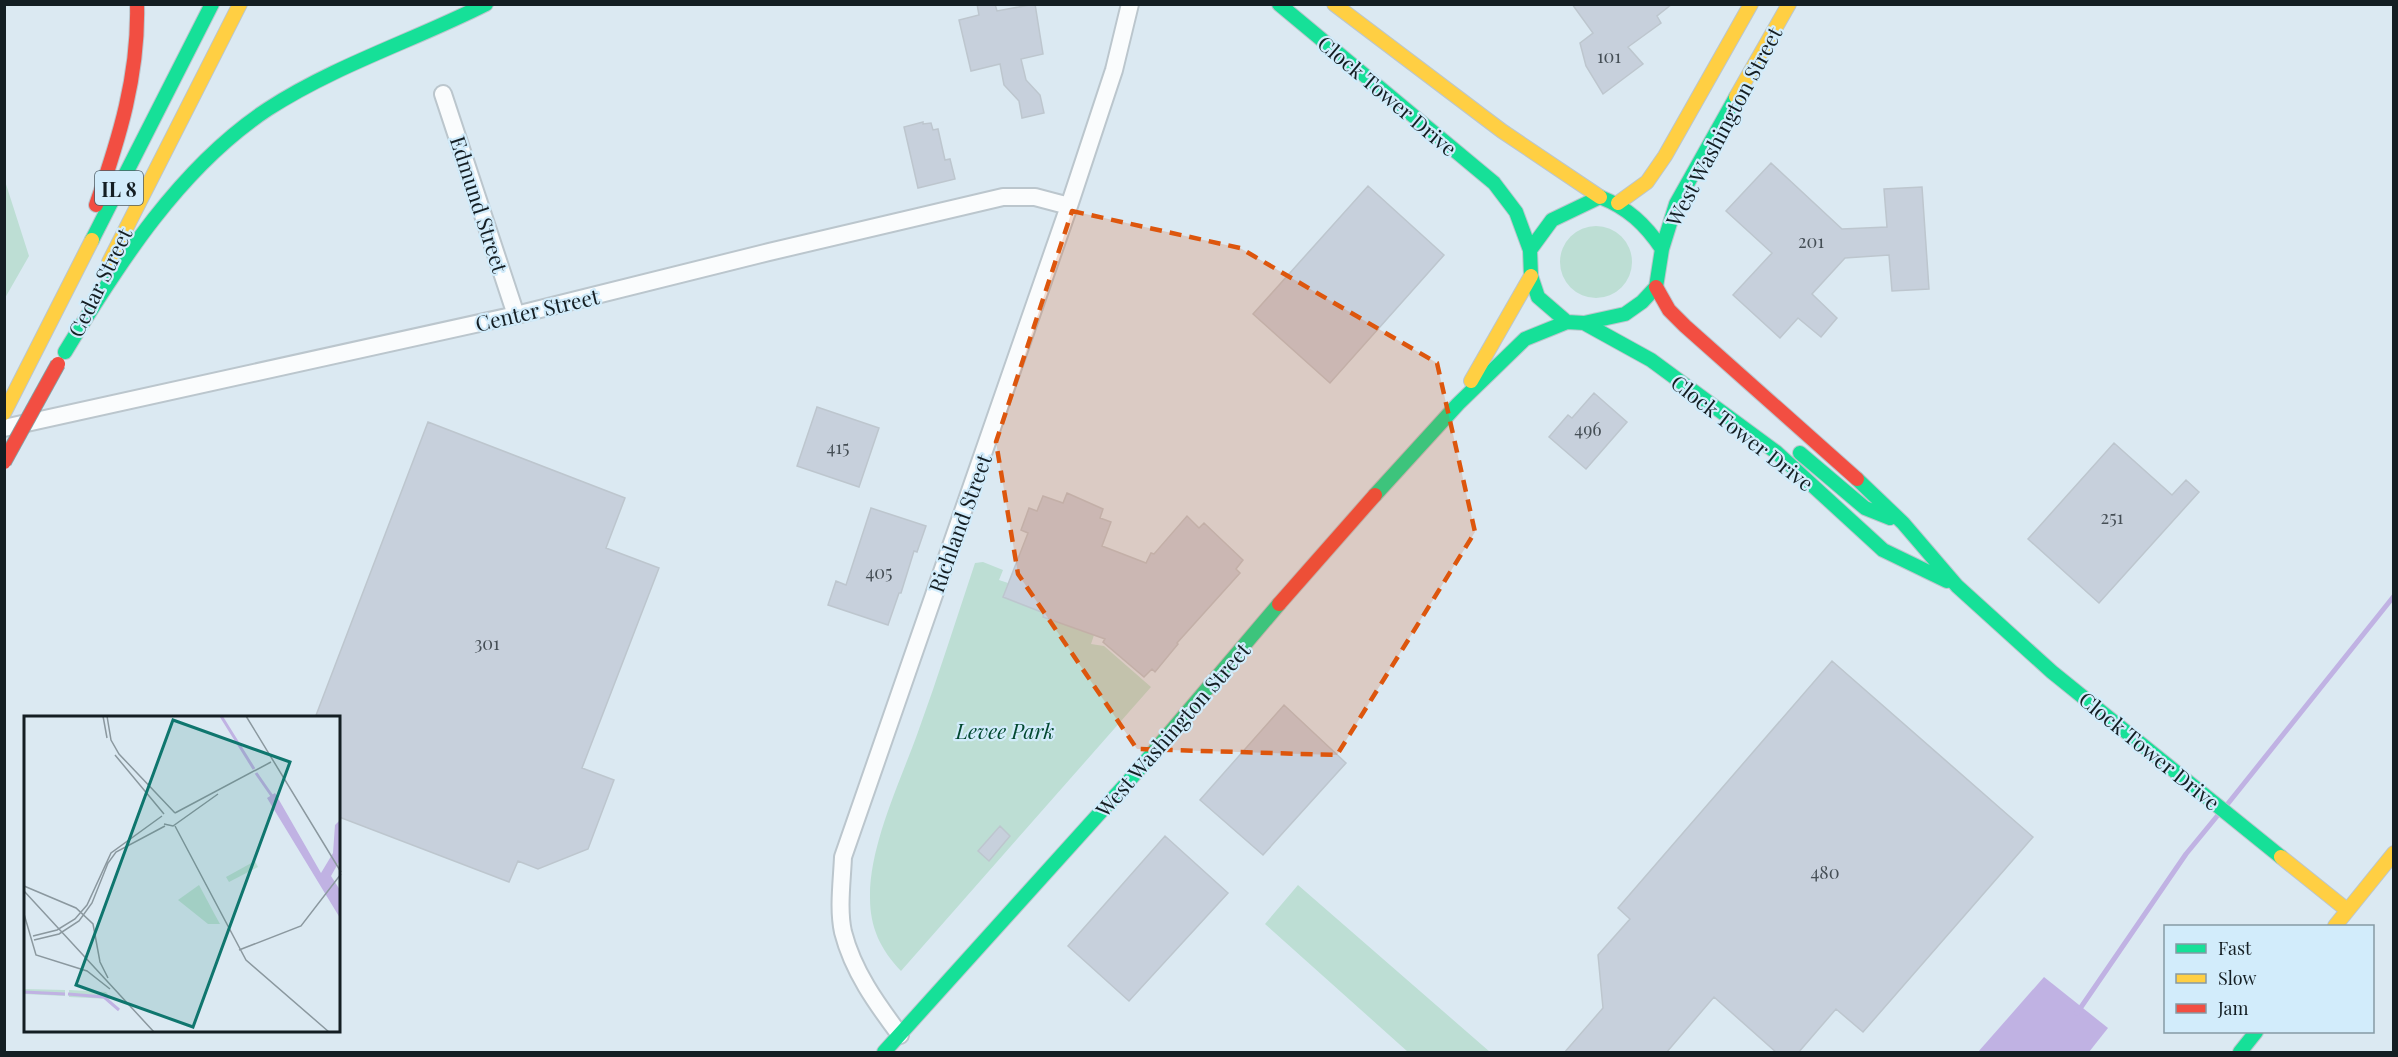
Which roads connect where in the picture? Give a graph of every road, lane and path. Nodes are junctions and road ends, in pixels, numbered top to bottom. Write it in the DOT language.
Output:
graph roads {
  1 [pos="137,4"];
  2 [pos="212,4"];
  3 [pos="240,4"];
  4 [pos="486,4"];
  5 [pos="1130,4"];
  6 [pos="1279,4"];
  7 [pos="1334,4"];
  8 [pos="1751,4"];
  9 [pos="1789,4"];
  10 [pos="443,94"];
  11 [pos="1600,197"];
  12 [pos="1618,203"];
  13 [pos="1069,206"];
  14 [pos="1662,249"];
  15 [pos="1530,250"];
  16 [pos="1531,276"];
  17 [pos="1656,287"];
  18 [pos="64,298"];
  19 [pos="516,315"];
  20 [pos="1567,322"];
  21 [pos="1584,323"];
  22 [pos="61,358"];
  23 [pos="1654,363"];
  24 [pos="1458,404"];
  25 [pos="1739,407"];
  26 [pos="4,413"];
  27 [pos="4,428"];
  28 [pos="1793,447"];
  29 [pos="4,462"];
  30 [pos="1903,524"];
  31 [pos="1957,586"];
  32 [pos="2394,853"];
  33 [pos="2347,910"];
  34 [pos="2336,925"];
  35 [pos="2255,1033"];
  36 [pos="900,1035"];
  37 [pos="884,1053"];
  38 [pos="2240,1053"];
  1 -- 18 [label="main road"];
  2 -- 18 [label="main road, Cedar Street / IL 8"];
  3 -- 22 [label="main road, Cedar Street / IL 8"];
  4 -- 22 [label="main road"];
  5 -- 13 [label="street, Richland Street"];
  6 -- 15 [label="main road, Clock Tower Drive"];
  7 -- 11 [label="main road, Clock Tower Drive"];
  8 -- 12 [label="main road, West Washington Street"];
  9 -- 14 [label="main road, West Washington Street"];
  10 -- 19 [label="street, Edmund Street"];
  11 -- 12 [label="main road"];
  11 -- 15 [label="main road"];
  12 -- 14 [label="main road"];
  13 -- 19 [label="street, Center Street"];
  13 -- 36 [label="street, Richland Street"];
  14 -- 17 [label="main road"];
  15 -- 16 [label="main road"];
  16 -- 20 [label="main road"];
  16 -- 24 [label="main road, West Washington Street"];
  17 -- 21 [label="main road"];
  17 -- 30 [label="main road, Clock Tower Drive"];
  18 -- 26 [label="main road, Cedar Street / IL 8"];
  19 -- 27 [label="street, Center Street"];
  20 -- 21 [label="main road"];
  20 -- 24 [label="main road, West Washington Street"];
  21 -- 23 [label="main road, Clock Tower Drive"];
  22 -- 29 [label="main road, Cedar Street / IL 8, bridge"];
  23 -- 25 [label="main road"];
  23 -- 31 [label="main road, Clock Tower Drive"];
  24 -- 36 [label="main road, West Washington Street"];
  28 -- 30 [label="main road"];
  30 -- 31 [label="main road, Clock Tower Drive"];
  31 -- 33 [label="main road, Clock Tower Drive"];
  32 -- 33 [label="main road"];
  33 -- 34 [label="main road"];
  35 -- 38 [label="main road"];
  36 -- 37 [label="main road, West Washington Street"];
}
